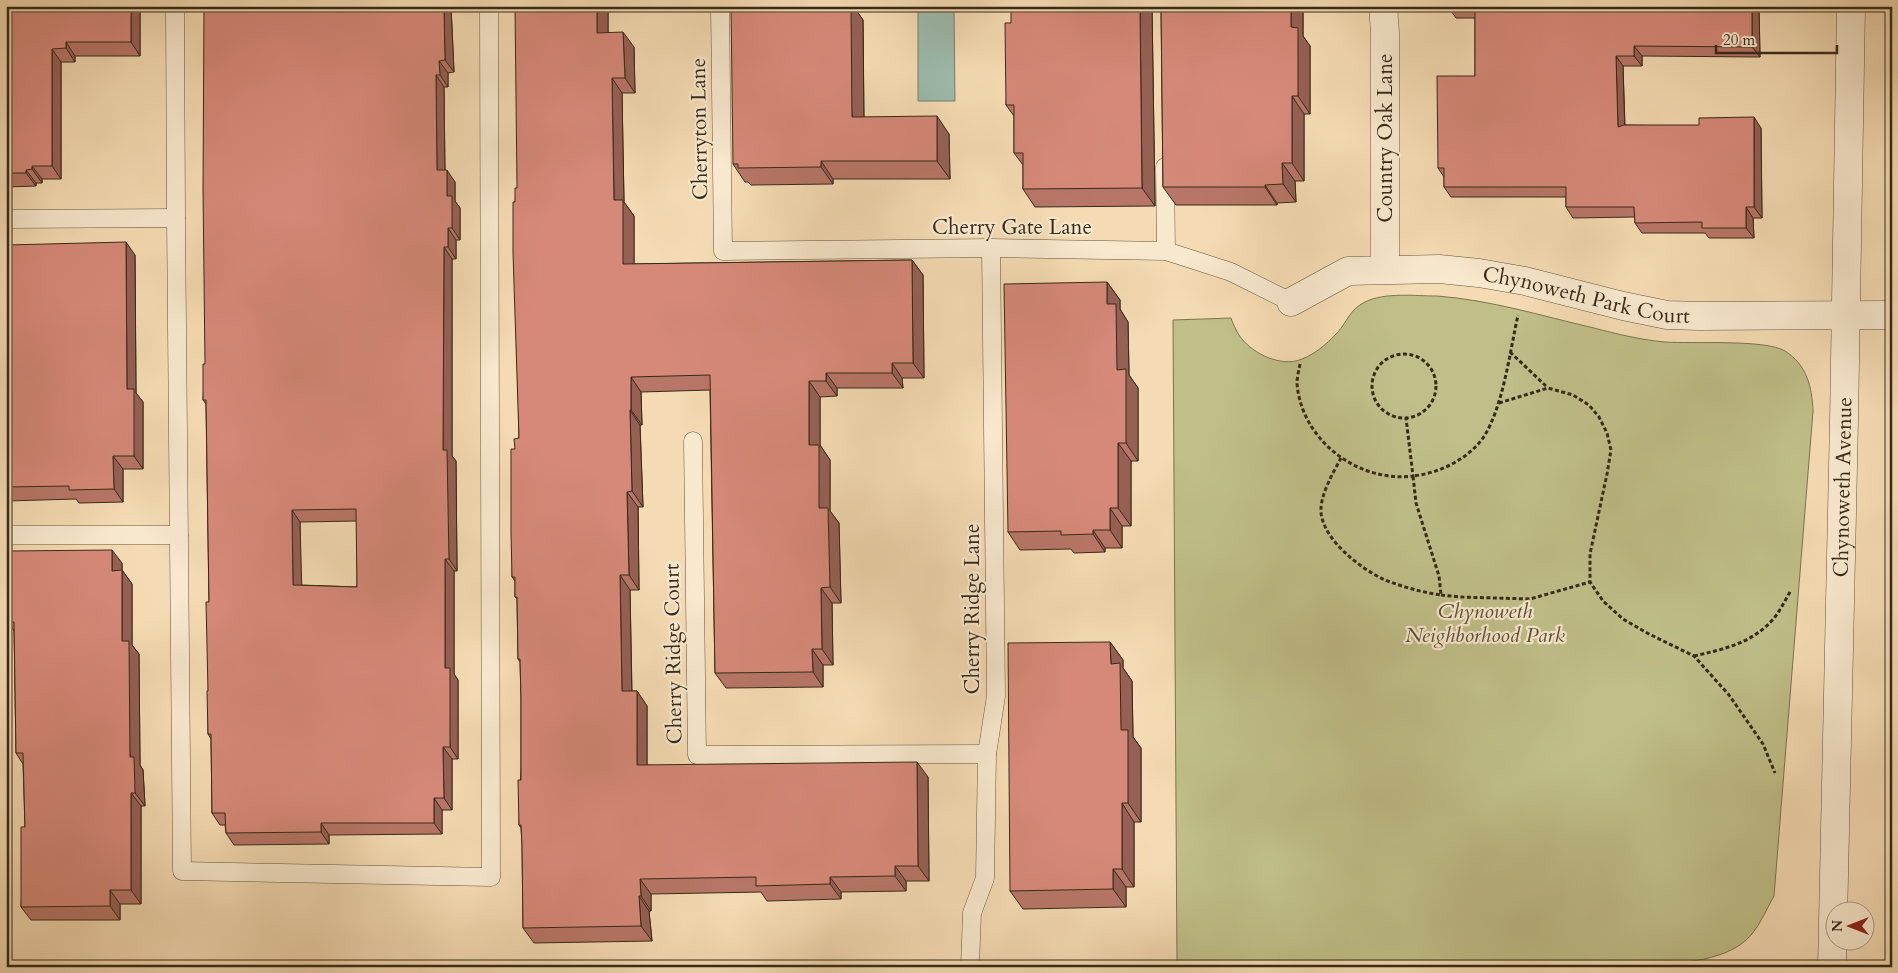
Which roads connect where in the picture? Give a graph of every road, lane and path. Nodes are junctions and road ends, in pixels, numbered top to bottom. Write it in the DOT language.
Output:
graph roads {
  1 [pos="175,6"];
  2 [pos="489,6"];
  3 [pos="720,6"];
  4 [pos="1383,6"];
  5 [pos="1850,6"];
  6 [pos="1165,153"];
  7 [pos="176,218"];
  8 [pos="6,219"];
  9 [pos="991,248"];
  10 [pos="723,250"];
  11 [pos="1166,251"];
  12 [pos="1385,269"];
  13 [pos="1291,302"];
  14 [pos="1518,315"];
  15 [pos="1846,315"];
  16 [pos="1892,315"];
  17 [pos="1510,352"];
  18 [pos="1300,364"];
  19 [pos="1548,388"];
  20 [pos="1499,403"];
  21 [pos="1406,418"];
  22 [pos="692,441"];
  23 [pos="1341,458"];
  24 [pos="1413,476"];
  25 [pos="6,535"];
  26 [pos="178,535"];
  27 [pos="1590,582"];
  28 [pos="1791,590"];
  29 [pos="1441,595"];
  30 [pos="1694,656"];
  31 [pos="987,754"];
  32 [pos="1775,773"];
  33 [pos="970,967"];
  34 [pos="1832,967"];
  1 -- 7 [label="lane"];
  2 -- 26 [label="lane"];
  3 -- 10 [label="lane, Cherryton Lane"];
  4 -- 12 [label="street, Country Oak Lane"];
  5 -- 15 [label="street, Chynoweth Avenue"];
  6 -- 11 [label="lane"];
  7 -- 8 [label="lane"];
  7 -- 26 [label="lane"];
  9 -- 10 [label="lane, Cherry Gate Lane"];
  9 -- 11 [label="lane, Cherry Gate Lane"];
  9 -- 31 [label="lane, Cherry Ridge Lane"];
  11 -- 13 [label="lane, Cherry Gate Lane"];
  12 -- 13 [label="street, Chynoweth Park Court"];
  12 -- 15 [label="street, Chynoweth Park Court"];
  14 -- 17 [label="path"];
  15 -- 16 [label="street, Chynoweth Park Court"];
  15 -- 34 [label="street, Chynoweth Avenue"];
  17 -- 19 [label="path"];
  17 -- 20 [label="path"];
  18 -- 23 [label="path"];
  19 -- 20 [label="path"];
  19 -- 27 [label="path"];
  20 -- 24 [label="path"];
  21 -- 21 [label="path"];
  21 -- 24 [label="path"];
  22 -- 31 [label="lane, Cherry Ridge Court"];
  23 -- 24 [label="path"];
  23 -- 29 [label="path"];
  24 -- 29 [label="path"];
  25 -- 26 [label="lane"];
  27 -- 29 [label="path"];
  27 -- 30 [label="path"];
  28 -- 30 [label="path"];
  30 -- 32 [label="path"];
  31 -- 33 [label="lane, Cherry Ridge Lane"];
}
